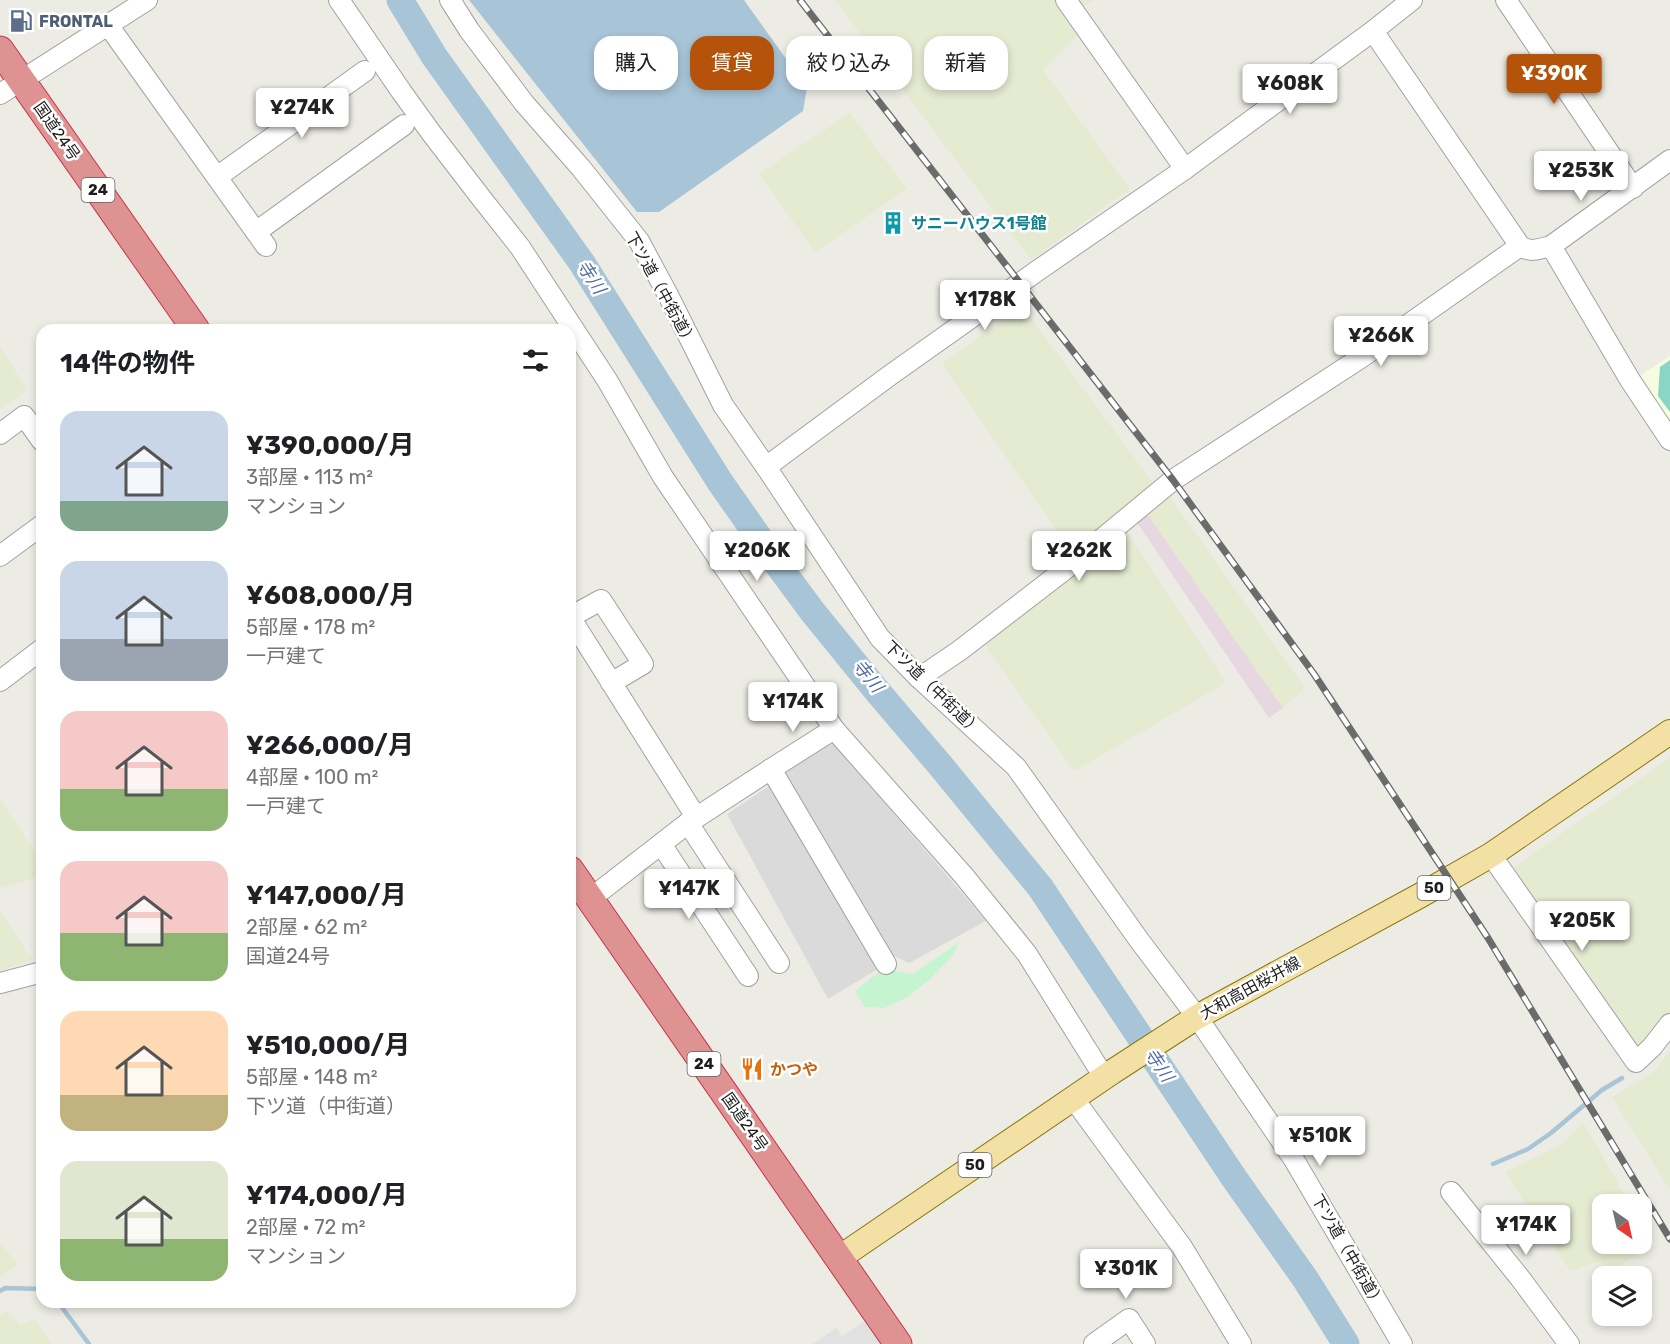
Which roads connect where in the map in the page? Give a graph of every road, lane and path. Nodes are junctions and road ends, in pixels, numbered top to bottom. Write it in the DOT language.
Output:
graph roads {
  1 [pos="147,0"];
  2 [pos="339,0"];
  3 [pos="450,0"];
  4 [pos="1066,0"];
  5 [pos="1412,0"];
  6 [pos="1506,0"];
  7 [pos="108,25"];
  8 [pos="1373,31"];
  9 [pos="0,50"];
  10 [pos="365,71"];
  11 [pos="11,88"];
  12 [pos="404,125"];
  13 [pos="1670,160"];
  14 [pos="1185,169"];
  15 [pos="217,177"];
  16 [pos="1633,188"];
  17 [pos="1520,246"];
  18 [pos="1551,246"];
  19 [pos="191,324"];
  20 [pos="570,324"];
  21 [pos="576,333"];
  22 [pos="36,433"];
  23 [pos="0,434"];
  24 [pos="1670,440"];
  25 [pos="766,467"];
  26 [pos="36,529"];
  27 [pos="0,556"];
  28 [pos="36,654"];
  29 [pos="919,678"];
  30 [pos="0,681"];
  31 [pos="611,683"];
  32 [pos="834,729"];
  33 [pos="1670,732"];
  34 [pos="771,769"];
  35 [pos="692,820"];
  36 [pos="661,844"];
  37 [pos="1491,855"];
  38 [pos="576,879"];
  39 [pos="590,899"];
  40 [pos="779,963"];
  41 [pos="886,964"];
  42 [pos="36,974"];
  43 [pos="748,976"];
  44 [pos="0,984"];
  45 [pos="1191,1020"];
  46 [pos="1670,1024"];
  47 [pos="1108,1075"];
  48 [pos="1073,1098"];
  49 [pos="1451,1192"];
  50 [pos="838,1258"];
  51 [pos="898,1344"];
  52 [pos="1094,1344"];
  53 [pos="1145,1344"];
  54 [pos="1241,1344"];
  55 [pos="1402,1344"];
  56 [pos="1569,1344"];
  1 -- 7 [label="street"];
  2 -- 20 [label="street"];
  3 -- 25 [label="street, 下ツ道（中街道）"];
  4 -- 14 [label="street"];
  5 -- 8 [label="street"];
  6 -- 16 [label="street"];
  7 -- 11 [label="street"];
  7 -- 15 [label="street"];
  8 -- 14 [label="street"];
  8 -- 17 [label="street"];
  9 -- 11 [label="highway, 国道24号 / 24"];
  10 -- 15 [label="street"];
  11 -- 19 [label="highway, 国道24号 / 24"];
  12 -- 15 [label="street"];
  13 -- 16 [label="street"];
  14 -- 25 [label="street"];
  16 -- 18 [label="street"];
  17 -- 18 [label="street"];
  17 -- 29 [label="street"];
  18 -- 24 [label="street"];
  21 -- 32 [label="street"];
  22 -- 23 [label="street"];
  25 -- 29 [label="street, 下ツ道（中街道）"];
  26 -- 27 [label="street"];
  28 -- 30 [label="street"];
  29 -- 45 [label="street, 下ツ道（中街道）"];
  31 -- 35 [label="street"];
  32 -- 34 [label="street"];
  32 -- 47 [label="street"];
  33 -- 37 [label="main road, 大和高田桜井線 / 50"];
  34 -- 35 [label="street"];
  34 -- 41 [label="street"];
  35 -- 36 [label="street"];
  35 -- 40 [label="street"];
  36 -- 39 [label="street"];
  36 -- 43 [label="street"];
  37 -- 45 [label="main road, 大和高田桜井線 / 50"];
  37 -- 46 [label="street"];
  38 -- 39 [label="highway, 国道24号 / 24"];
  39 -- 50 [label="highway, 国道24号 / 24"];
  42 -- 44 [label="street"];
  45 -- 47 [label="main road, 大和高田桜井線 / 50"];
  45 -- 55 [label="street, 下ツ道（中街道）"];
  47 -- 48 [label="main road, 大和高田桜井線 / 50"];
  48 -- 50 [label="main road, 大和高田桜井線 / 50"];
  48 -- 54 [label="street"];
  49 -- 56 [label="street"];
  50 -- 51 [label="highway, 国道24号 / 24"];
  52 -- 53 [label="street"];
}
